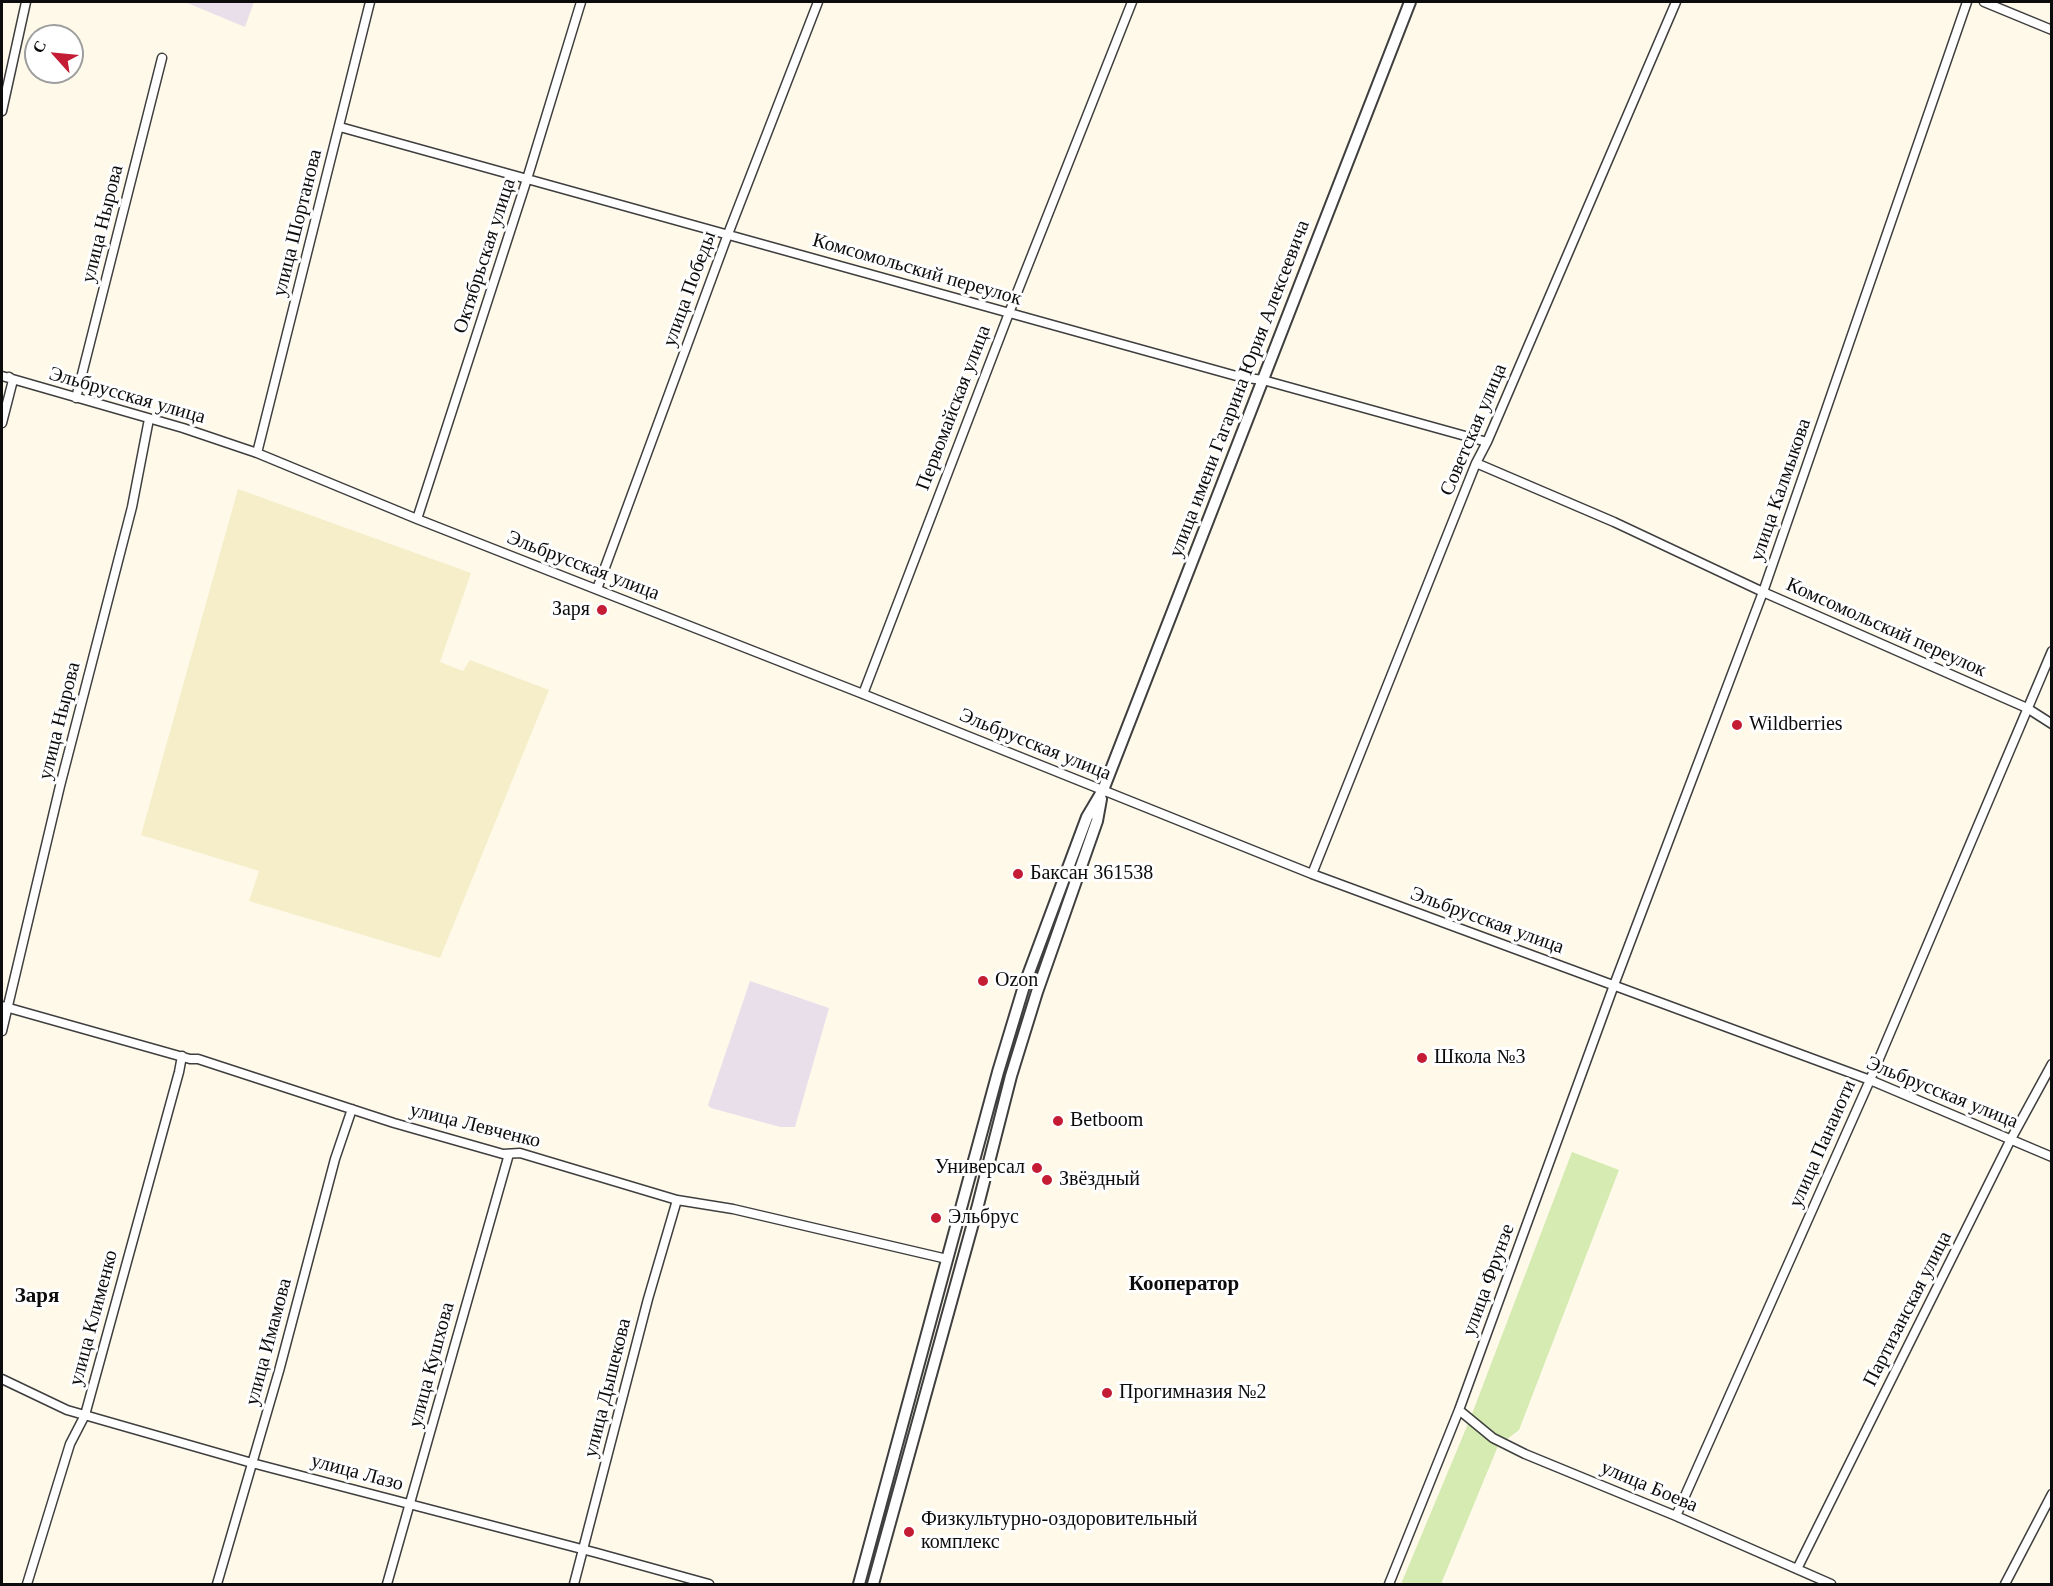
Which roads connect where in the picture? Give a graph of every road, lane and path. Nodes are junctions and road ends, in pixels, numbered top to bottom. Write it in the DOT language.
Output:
graph roads {
  1 [pos="26,2"];
  2 [pos="370,2"];
  3 [pos="581,2"];
  4 [pos="818,2"];
  5 [pos="1132,2"];
  6 [pos="1410,2"];
  7 [pos="1676,2"];
  8 [pos="1966,2"];
  9 [pos="1984,2"];
  10 [pos="2052,30"];
  11 [pos="162,58"];
  12 [pos="2,111"];
  13 [pos="340,127"];
  14 [pos="527,179"];
  15 [pos="728,234"];
  16 [pos="1009,313"];
  17 [pos="2,374"];
  18 [pos="13,380"];
  19 [pos="1263,380"];
  20 [pos="76,398"];
  21 [pos="149,418"];
  22 [pos="2,423"];
  23 [pos="1487,442"];
  24 [pos="258,453"];
  25 [pos="1476,463"];
  26 [pos="417,519"];
  27 [pos="597,589"];
  28 [pos="1763,592"];
  29 [pos="2052,651"];
  30 [pos="863,694"];
  31 [pos="2027,708"];
  32 [pos="2052,724"];
  33 [pos="1103,790"];
  34 [pos="1311,874"];
  35 [pos="1614,985"];
  36 [pos="4,1007"];
  37 [pos="2,1031"];
  38 [pos="182,1056"];
  39 [pos="2052,1064"];
  40 [pos="1870,1080"];
  41 [pos="352,1109"];
  42 [pos="2012,1139"];
  43 [pos="509,1154"];
  44 [pos="2052,1157"];
  45 [pos="677,1200"];
  46 [pos="947,1259"];
  47 [pos="2,1379"];
  48 [pos="1459,1410"];
  49 [pos="85,1414"];
  50 [pos="252,1463"];
  51 [pos="2052,1494"];
  52 [pos="410,1504"];
  53 [pos="1676,1516"];
  54 [pos="584,1550"];
  55 [pos="1797,1569"];
  56 [pos="692,1582"];
  57 [pos="27,1584"];
  58 [pos="217,1584"];
  59 [pos="387,1584"];
  60 [pos="574,1584"];
  61 [pos="709,1584"];
  62 [pos="859,1584"];
  63 [pos="873,1584"];
  64 [pos="1389,1584"];
  65 [pos="1832,1584"];
  66 [pos="2005,1584"];
  1 -- 12 [label="street"];
  2 -- 13 [label="street, улица Шортанова"];
  3 -- 14 [label="street, Октябрьская улица"];
  4 -- 15 [label="street, улица Победы"];
  5 -- 16 [label="street, Первомайская улица"];
  6 -- 19 [label="street, улица имени Гагарина Юрия Алексеевича"];
  7 -- 23 [label="street, Советская улица"];
  8 -- 28 [label="street, улица Калмыкова"];
  9 -- 10 [label="street"];
  11 -- 20 [label="street, улица Нырова"];
  13 -- 14 [label="street, Комсомольский переулок"];
  13 -- 24 [label="street, улица Шортанова"];
  14 -- 15 [label="street, Комсомольский переулок"];
  14 -- 26 [label="street, Октябрьская улица"];
  15 -- 16 [label="street, Комсомольский переулок"];
  15 -- 27 [label="street, улица Победы"];
  16 -- 19 [label="street, Комсомольский переулок"];
  16 -- 30 [label="street, Первомайская улица"];
  17 -- 18 [label="street, Эльбрусская улица"];
  18 -- 20 [label="street, Эльбрусская улица"];
  18 -- 22 [label="street"];
  19 -- 23 [label="street, Комсомольский переулок"];
  19 -- 33 [label="street, улица имени Гагарина Юрия Алексеевича"];
  20 -- 21 [label="street, Эльбрусская улица"];
  21 -- 24 [label="street, Эльбрусская улица"];
  21 -- 36 [label="street, улица Нырова"];
  23 -- 25 [label="street, Советская улица"];
  24 -- 26 [label="street, Эльбрусская улица"];
  25 -- 28 [label="street, Комсомольский переулок"];
  25 -- 34 [label="street, Советская улица"];
  26 -- 27 [label="street, Эльбрусская улица"];
  27 -- 30 [label="street, Эльбрусская улица"];
  28 -- 31 [label="street, Комсомольский переулок"];
  28 -- 35 [label="street, улица Калмыкова"];
  29 -- 31 [label="street, улица Панаиоти"];
  30 -- 33 [label="street, Эльбрусская улица"];
  31 -- 32 [label="street, Комсомольский переулок"];
  31 -- 40 [label="street, улица Панаиоти"];
  33 -- 34 [label="street, Эльбрусская улица"];
  33 -- 46 [label="street, улица имени Гагарина Юрия Алексеевича"];
  33 -- 63 [label="street, улица имени Гагарина Юрия Алексеевича"];
  34 -- 35 [label="street, Эльбрусская улица"];
  35 -- 40 [label="street, Эльбрусская улица"];
  35 -- 48 [label="street, улица Фрунзе"];
  36 -- 37 [label="street, улица Нырова"];
  36 -- 38 [label="street, улица Левченко"];
  38 -- 41 [label="street, улица Левченко"];
  38 -- 49 [label="street, улица Клименко"];
  39 -- 42 [label="street, Партизанская улица"];
  40 -- 42 [label="street, Эльбрусская улица"];
  40 -- 53 [label="street, улица Панаиоти"];
  41 -- 43 [label="street, улица Левченко"];
  41 -- 50 [label="street, улица Имамова"];
  42 -- 44 [label="street, Эльбрусская улица"];
  42 -- 55 [label="street, Партизанская улица"];
  43 -- 45 [label="street, улица Левченко"];
  43 -- 52 [label="street, улица Кушхова"];
  45 -- 46 [label="street, улица Левченко"];
  45 -- 54 [label="street, улица Дышекова"];
  46 -- 62 [label="street, улица имени Гагарина Юрия Алексеевича"];
  47 -- 49 [label="street, улица Лазо"];
  48 -- 53 [label="street, улица Боева"];
  48 -- 64 [label="street, улица Фрунзе"];
  49 -- 50 [label="street, улица Лазо"];
  49 -- 57 [label="street, улица Клименко"];
  50 -- 52 [label="street, улица Лазо"];
  50 -- 58 [label="street, улица Имамова"];
  51 -- 66 [label="street"];
  52 -- 54 [label="street, улица Лазо"];
  52 -- 59 [label="street, улица Кушхова"];
  53 -- 55 [label="street, улица Боева"];
  54 -- 56 [label="street, улица Лазо"];
  54 -- 60 [label="street, улица Дышекова"];
  55 -- 65 [label="street, улица Боева"];
  56 -- 61 [label="street, улица Лазо"];
}
